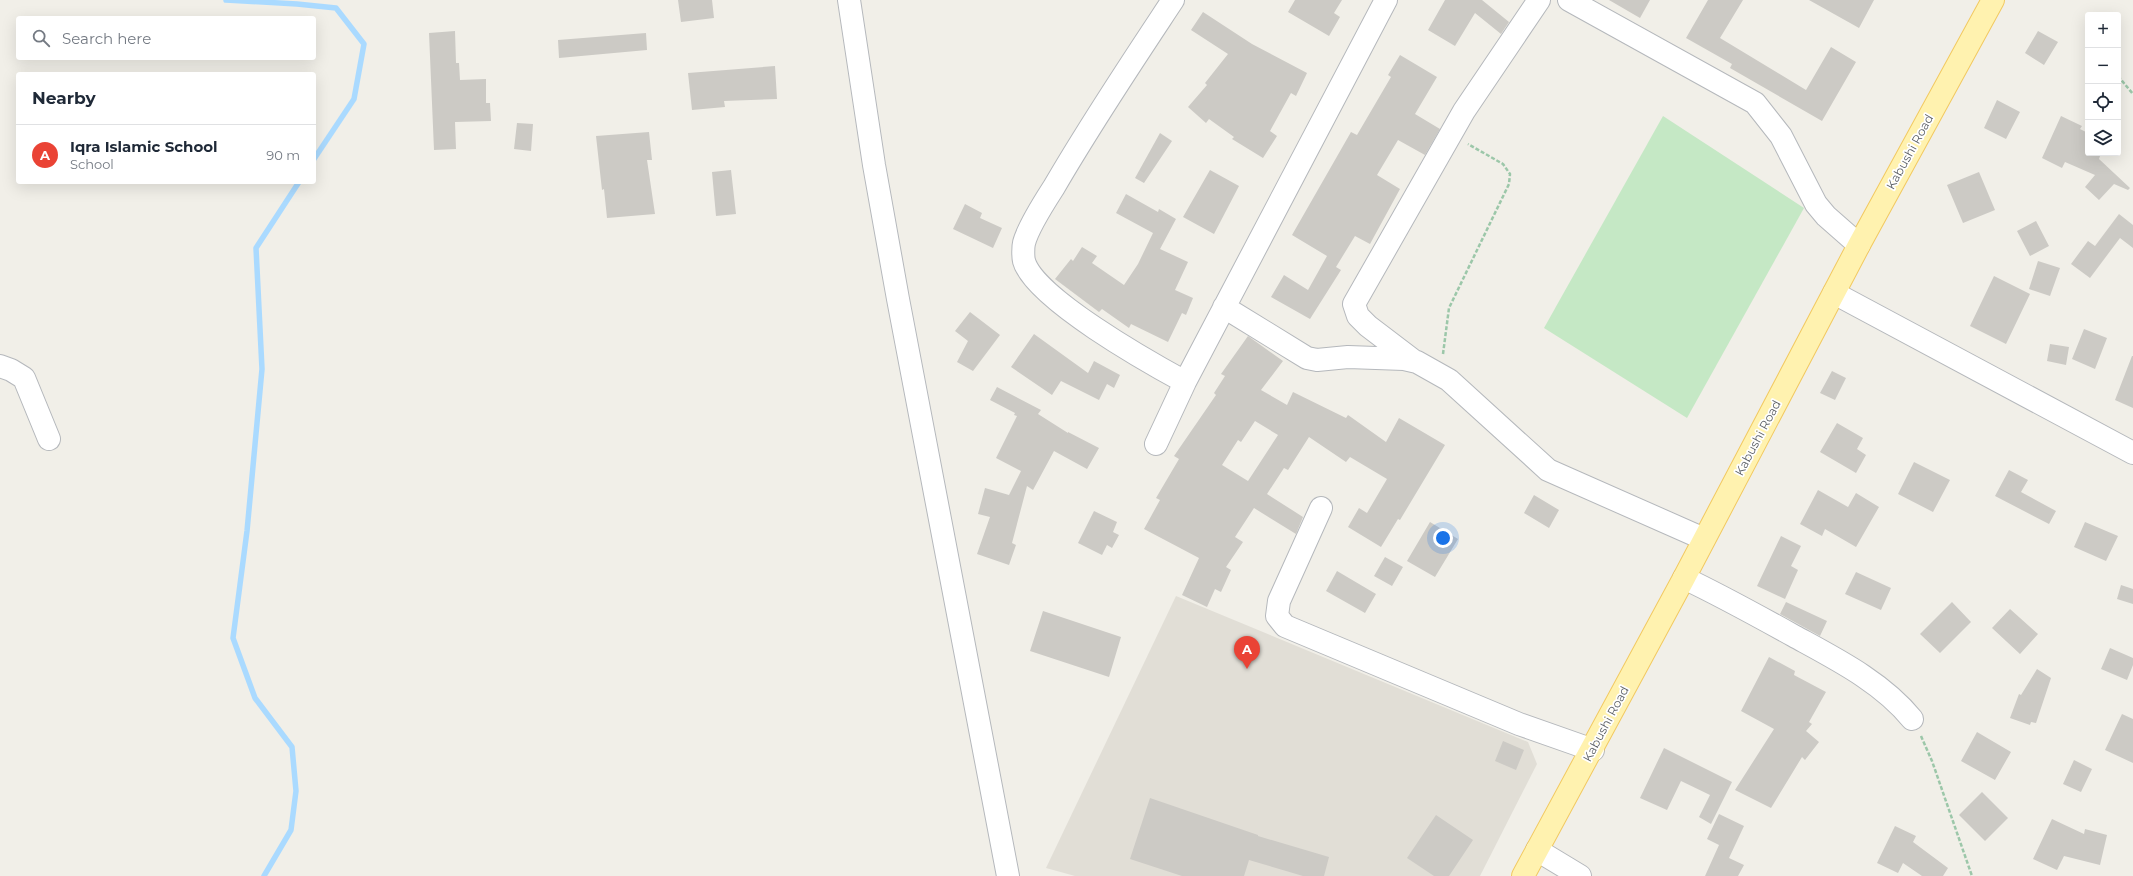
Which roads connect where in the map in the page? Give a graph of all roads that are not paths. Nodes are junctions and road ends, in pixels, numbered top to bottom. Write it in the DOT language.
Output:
graph roads {
  1 [pos="849,0"];
  2 [pos="1173,0"];
  3 [pos="1386,0"];
  4 [pos="1539,0"];
  5 [pos="1569,0"];
  6 [pos="1994,0"];
  7 [pos="1859,245"];
  8 [pos="1834,293"];
  9 [pos="1224,307"];
  10 [pos="1417,362"];
  11 [pos="0,366"];
  12 [pos="1185,382"];
  13 [pos="49,439"];
  14 [pos="1156,444"];
  15 [pos="2133,453"];
  16 [pos="1321,508"];
  17 [pos="1704,539"];
  18 [pos="1684,578"];
  19 [pos="1912,719"];
  20 [pos="1593,750"];
  21 [pos="1537,850"];
  22 [pos="1008,876"];
  23 [pos="1523,876"];
  24 [pos="1580,876"];
  1 -- 22 [label="street"];
  2 -- 12 [label="street"];
  3 -- 9 [label="street"];
  4 -- 10 [label="street"];
  5 -- 7 [label="street"];
  6 -- 7 [label="main road, Kabushi Road"];
  7 -- 8 [label="main road, Kabushi Road"];
  8 -- 15 [label="street"];
  8 -- 17 [label="main road, Kabushi Road"];
  9 -- 10 [label="street"];
  9 -- 12 [label="street"];
  10 -- 17 [label="street"];
  11 -- 13 [label="street"];
  12 -- 14 [label="street"];
  16 -- 20 [label="street"];
  17 -- 18 [label="main road, Kabushi Road"];
  18 -- 19 [label="street"];
  18 -- 20 [label="main road, Kabushi Road"];
  20 -- 21 [label="main road, Kabushi Road"];
  21 -- 23 [label="main road, Kabushi Road"];
  21 -- 24 [label="street"];
}
